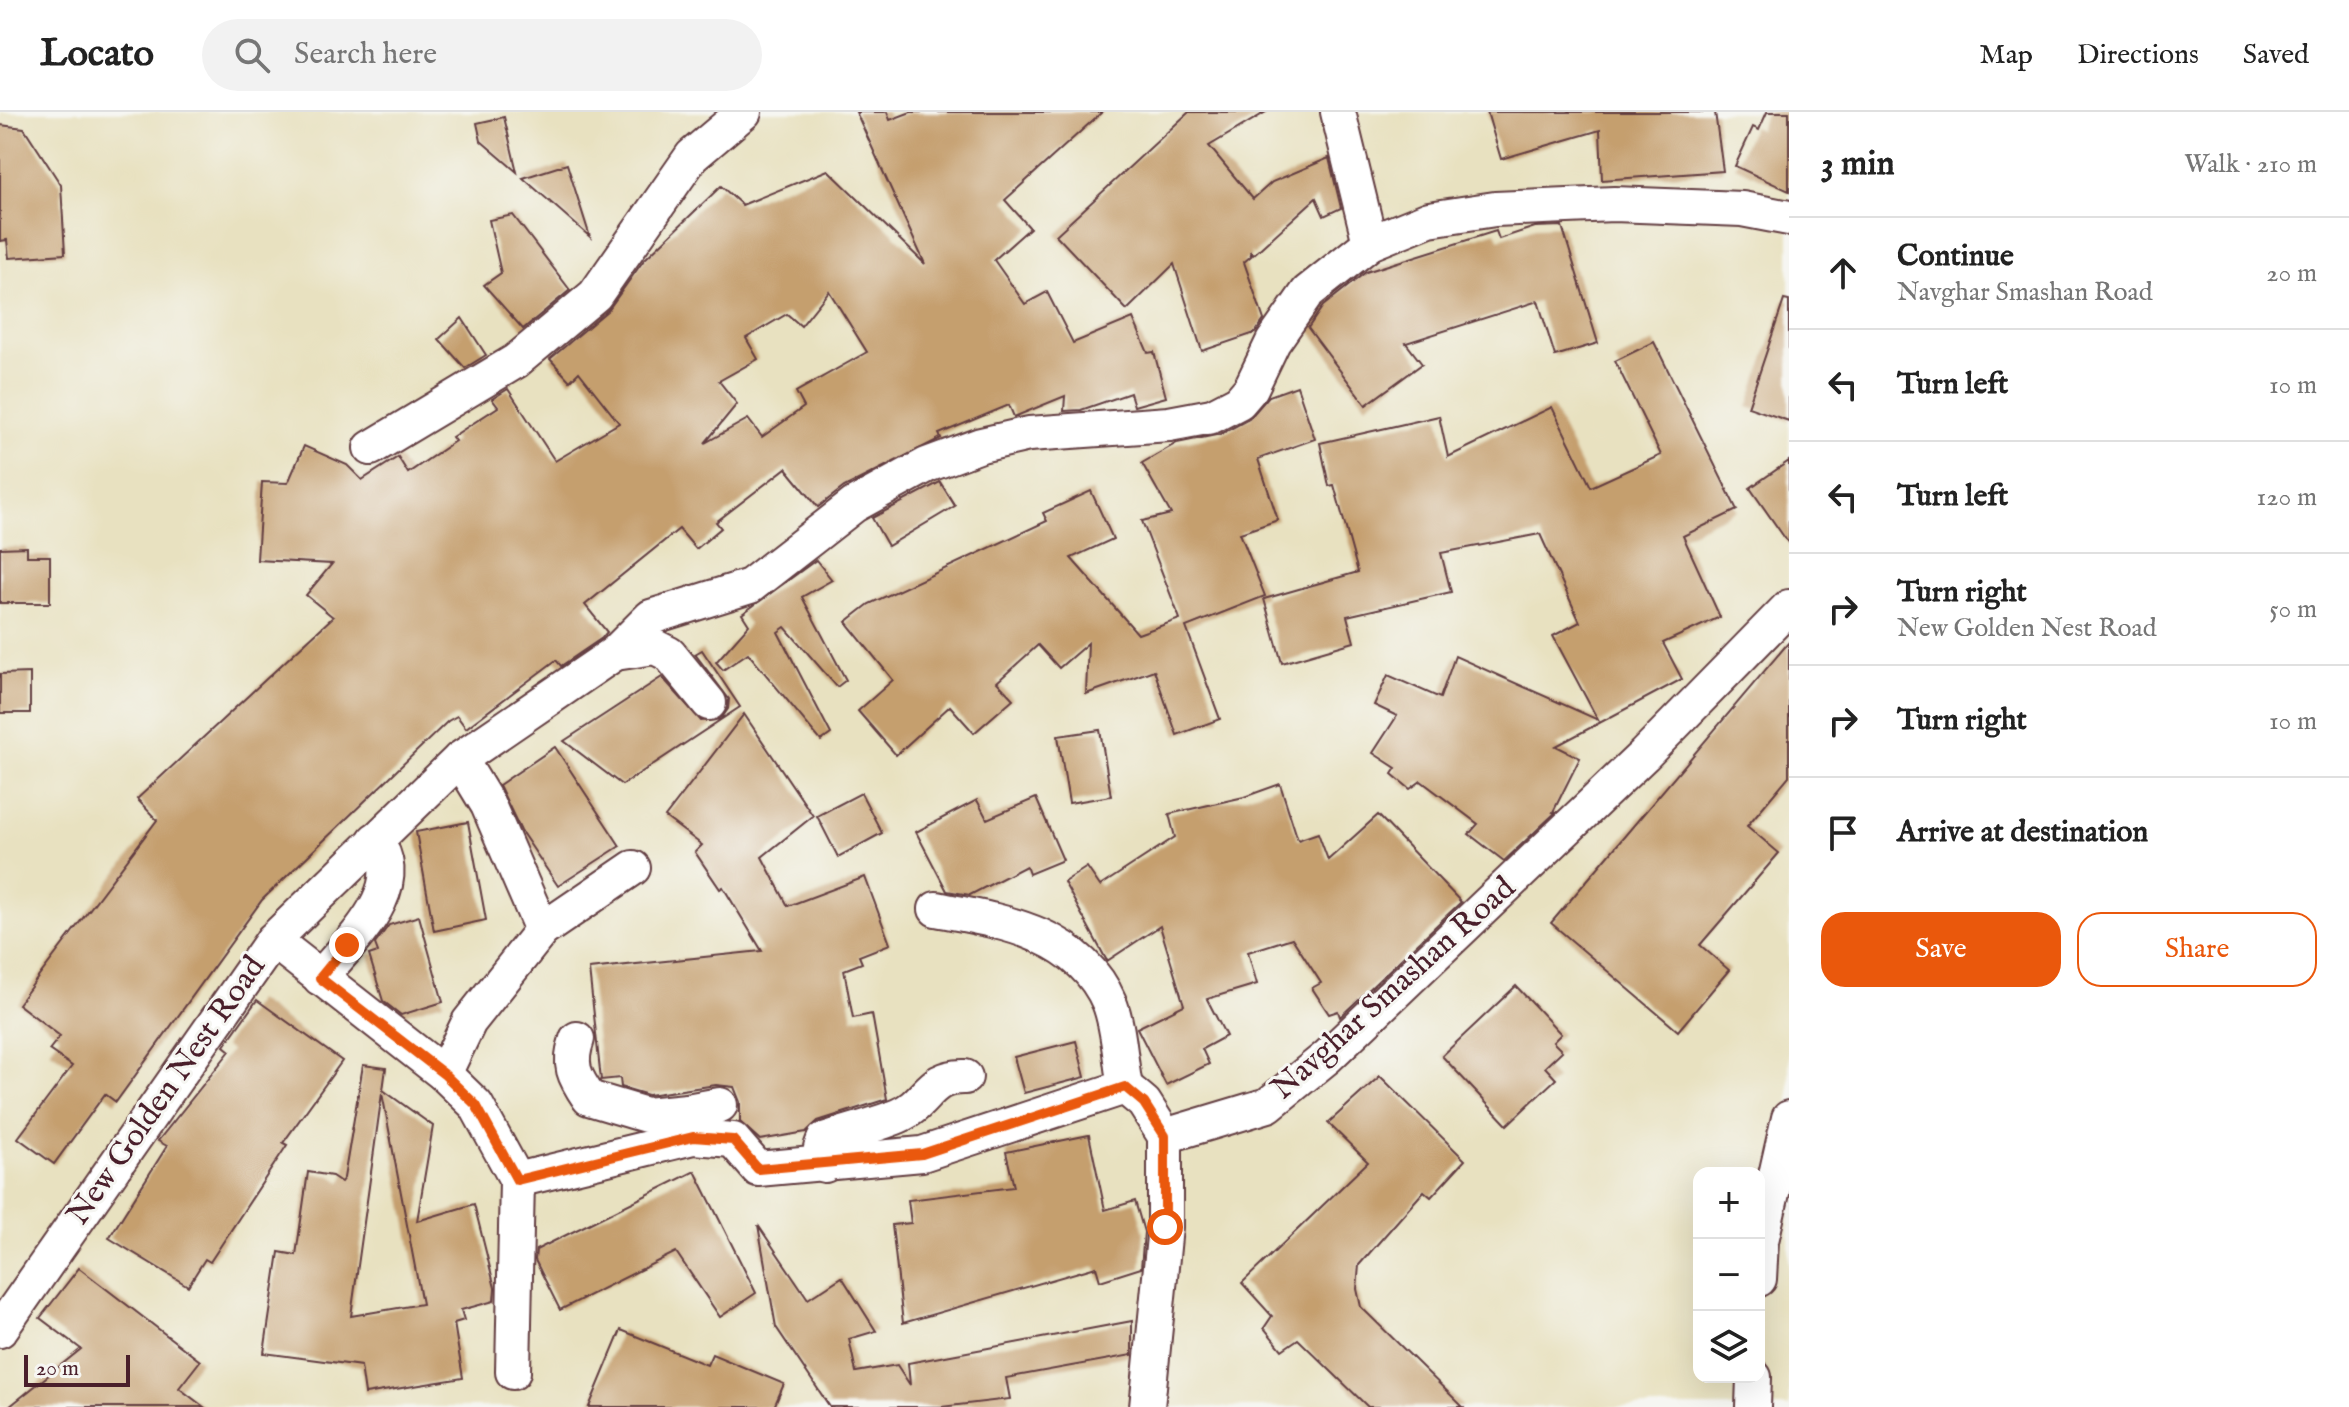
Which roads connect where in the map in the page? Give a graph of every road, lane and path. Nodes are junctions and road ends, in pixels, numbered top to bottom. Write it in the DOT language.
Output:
graph roads {
  1 [pos="744,112"];
  2 [pos="1338,112"];
  3 [pos="1789,218"];
  4 [pos="1370,243"];
  5 [pos="371,448"];
  6 [pos="1789,607"];
  7 [pos="655,647"];
  8 [pos="615,653"];
  9 [pos="709,703"];
  10 [pos="577,704"];
  11 [pos="460,759"];
  12 [pos="375,840"];
  13 [pos="633,868"];
  14 [pos="936,909"];
  15 [pos="542,930"];
  16 [pos="273,940"];
  17 [pos="320,978"];
  18 [pos="577,1039"];
  19 [pos="444,1074"];
  20 [pos="965,1077"];
  21 [pos="1125,1087"];
  22 [pos="700,1118"];
  23 [pos="1788,1122"];
  24 [pos="1165,1136"];
  25 [pos="825,1165"];
  26 [pos="517,1180"];
  27 [pos="1761,1239"];
  28 [pos="0,1330"];
  29 [pos="513,1372"];
  30 [pos="1754,1383"];
  31 [pos="1147,1407"];
  32 [pos="1753,1407"];
  1 -- 5 [label="street"];
  2 -- 4 [label="street"];
  3 -- 4 [label="street"];
  4 -- 8 [label="street"];
  6 -- 24 [label="street, Navghar Smashan Road"];
  7 -- 8 [label="street"];
  7 -- 9 [label="street"];
  7 -- 10 [label="street"];
  8 -- 11 [label="street"];
  11 -- 12 [label="street"];
  11 -- 15 [label="street"];
  12 -- 16 [label="street"];
  12 -- 17 [label="street"];
  13 -- 15 [label="street"];
  14 -- 21 [label="street"];
  15 -- 19 [label="street"];
  16 -- 17 [label="street, New Golden Nest Road"];
  16 -- 28 [label="street, New Golden Nest Road"];
  17 -- 19 [label="street, New Golden Nest Road"];
  18 -- 22 [label="street"];
  19 -- 26 [label="street, New Golden Nest Road"];
  20 -- 25 [label="street"];
  21 -- 24 [label="street"];
  21 -- 25 [label="street"];
  22 -- 25 [label="street"];
  22 -- 26 [label="street"];
  23 -- 27 [label="street"];
  24 -- 31 [label="street"];
  26 -- 29 [label="street, New Golden Nest Road"];
  30 -- 32 [label="street"];
}
